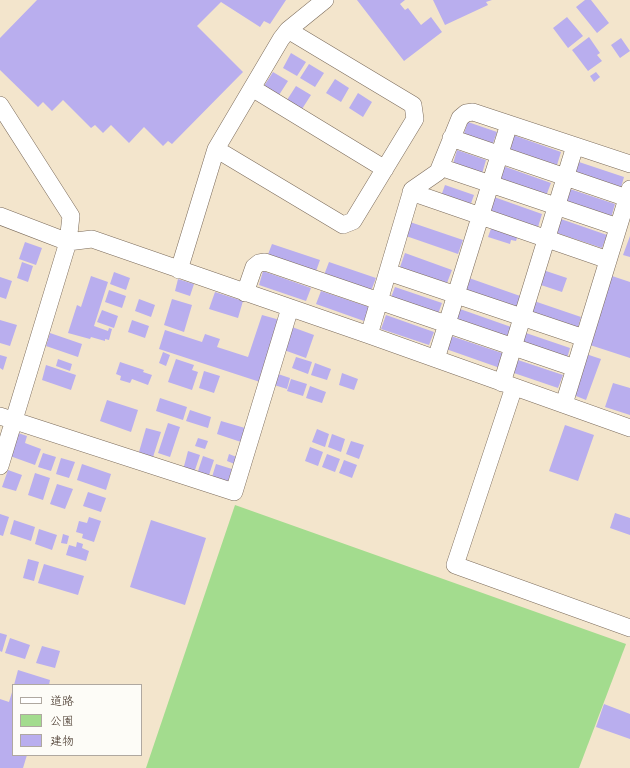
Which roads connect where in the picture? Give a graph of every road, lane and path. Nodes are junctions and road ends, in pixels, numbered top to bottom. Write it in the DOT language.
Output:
graph roads {
  1 [pos="325,0"];
  2 [pos="288,30"];
  3 [pos="252,88"];
  4 [pos="0,105"];
  5 [pos="509,124"];
  6 [pos="452,138"];
  7 [pos="575,146"];
  8 [pos="216,149"];
  9 [pos="499,155"];
  10 [pos="630,164"];
  11 [pos="440,167"];
  12 [pos="385,169"];
  13 [pos="565,177"];
  14 [pos="490,184"];
  15 [pos="411,192"];
  16 [pos="629,193"];
  17 [pos="556,206"];
  18 [pos="0,216"];
  19 [pos="480,216"];
  20 [pos="618,227"];
  21 [pos="546,238"];
  22 [pos="68,242"];
  23 [pos="608,260"];
  24 [pos="179,270"];
  25 [pos="388,272"];
  26 [pos="245,292"];
  27 [pos="456,295"];
  28 [pos="379,301"];
  29 [pos="290,308"];
  30 [pos="522,318"];
  31 [pos="447,324"];
  32 [pos="369,335"];
  33 [pos="584,338"];
  34 [pos="513,347"];
  35 [pos="436,359"];
  36 [pos="575,368"];
  37 [pos="508,385"];
  38 [pos="564,404"];
  39 [pos="7,418"];
  40 [pos="630,428"];
  41 [pos="0,466"];
  42 [pos="630,628"];
  1 -- 2 [label="street"];
  2 -- 3 [label="street"];
  2 -- 12 [label="street"];
  3 -- 8 [label="street"];
  3 -- 12 [label="street"];
  4 -- 22 [label="street"];
  5 -- 6 [label="street"];
  5 -- 7 [label="street"];
  5 -- 9 [label="street"];
  6 -- 9 [label="street"];
  6 -- 11 [label="street"];
  7 -- 10 [label="street"];
  7 -- 13 [label="street"];
  8 -- 12 [label="street"];
  8 -- 24 [label="street"];
  9 -- 13 [label="street"];
  9 -- 14 [label="street"];
  11 -- 14 [label="street"];
  11 -- 15 [label="street"];
  13 -- 16 [label="street"];
  13 -- 17 [label="street"];
  14 -- 17 [label="street"];
  14 -- 19 [label="street"];
  15 -- 19 [label="street"];
  15 -- 25 [label="street"];
  16 -- 20 [label="street"];
  17 -- 20 [label="street"];
  17 -- 21 [label="street"];
  18 -- 22 [label="street"];
  19 -- 21 [label="street"];
  19 -- 27 [label="street"];
  20 -- 23 [label="street"];
  21 -- 23 [label="street"];
  21 -- 30 [label="street"];
  22 -- 24 [label="street"];
  22 -- 39 [label="street"];
  23 -- 33 [label="street"];
  24 -- 26 [label="street"];
  25 -- 27 [label="street"];
  25 -- 28 [label="street"];
  26 -- 28 [label="street"];
  26 -- 29 [label="street"];
  27 -- 30 [label="street"];
  27 -- 31 [label="street"];
  28 -- 31 [label="street"];
  28 -- 32 [label="street"];
  29 -- 32 [label="street"];
  29 -- 39 [label="street"];
  30 -- 33 [label="street"];
  30 -- 34 [label="street"];
  31 -- 34 [label="street"];
  31 -- 35 [label="street"];
  32 -- 35 [label="street"];
  33 -- 36 [label="street"];
  34 -- 36 [label="street"];
  34 -- 37 [label="street"];
  35 -- 37 [label="street"];
  36 -- 38 [label="street"];
  37 -- 38 [label="street"];
  37 -- 42 [label="street"];
  38 -- 40 [label="street"];
  39 -- 41 [label="street"];
}
